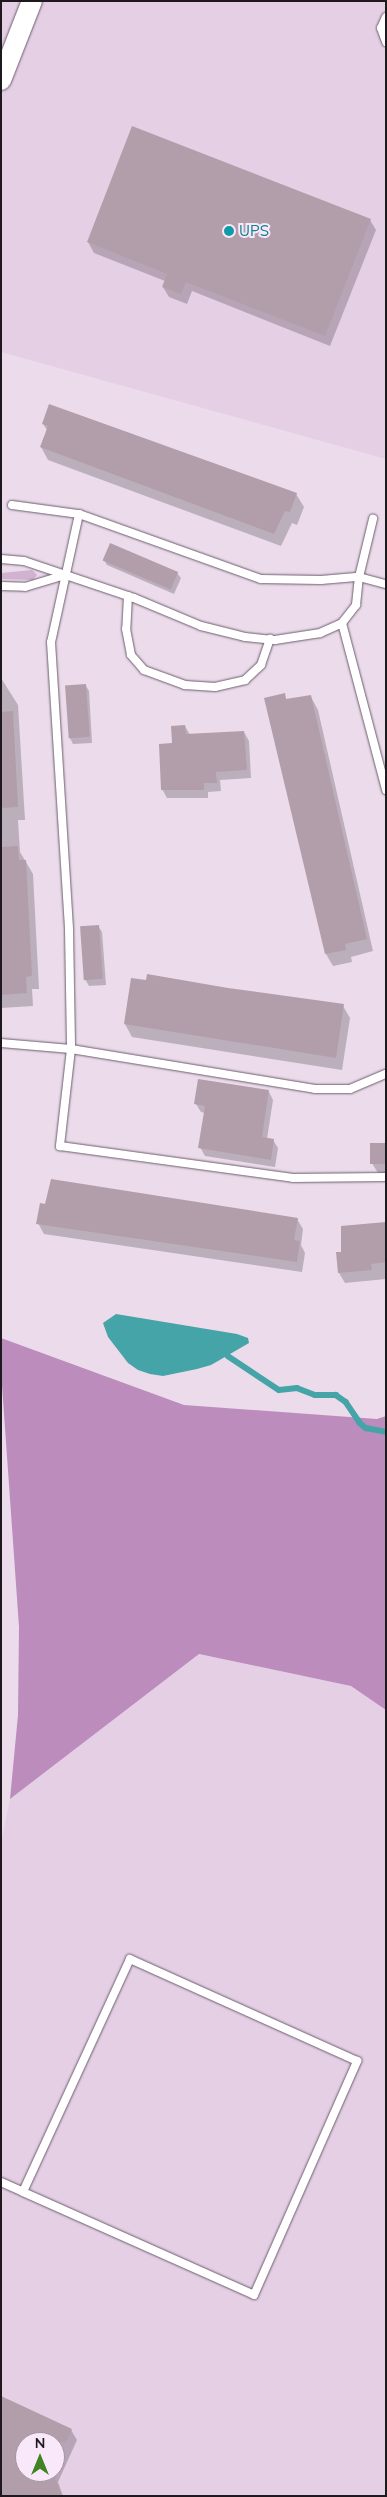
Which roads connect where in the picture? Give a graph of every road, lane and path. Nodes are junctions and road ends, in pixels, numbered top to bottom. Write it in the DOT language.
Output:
graph roads {
  1 [pos="32,1"];
  2 [pos="386,17"];
  3 [pos="386,42"];
  4 [pos="1,80"];
  5 [pos="12,506"];
  6 [pos="79,514"];
  7 [pos="373,519"];
  8 [pos="1,560"];
  9 [pos="65,575"];
  10 [pos="359,577"];
  11 [pos="386,584"];
  12 [pos="1,586"];
  13 [pos="128,596"];
  14 [pos="342,622"];
  15 [pos="270,639"];
  16 [pos="386,790"];
  17 [pos="3,1044"];
  18 [pos="71,1049"];
  19 [pos="386,1074"];
  20 [pos="386,1177"];
  21 [pos="1,2182"];
  22 [pos="23,2192"];
  1 -- 4 [label="main road"];
  2 -- 3 [label="lane"];
  5 -- 6 [label="lane"];
  6 -- 9 [label="lane"];
  6 -- 10 [label="lane"];
  7 -- 10 [label="lane"];
  8 -- 9 [label="lane"];
  9 -- 12 [label="lane"];
  9 -- 13 [label="lane"];
  9 -- 18 [label="lane"];
  10 -- 11 [label="lane"];
  10 -- 14 [label="lane"];
  13 -- 15 [label="lane"];
  13 -- 15 [label="lane"];
  14 -- 15 [label="lane"];
  14 -- 16 [label="lane"];
  17 -- 18 [label="lane"];
  18 -- 19 [label="lane"];
  18 -- 20 [label="lane"];
  21 -- 22 [label="lane"];
  22 -- 22 [label="lane"];
}
